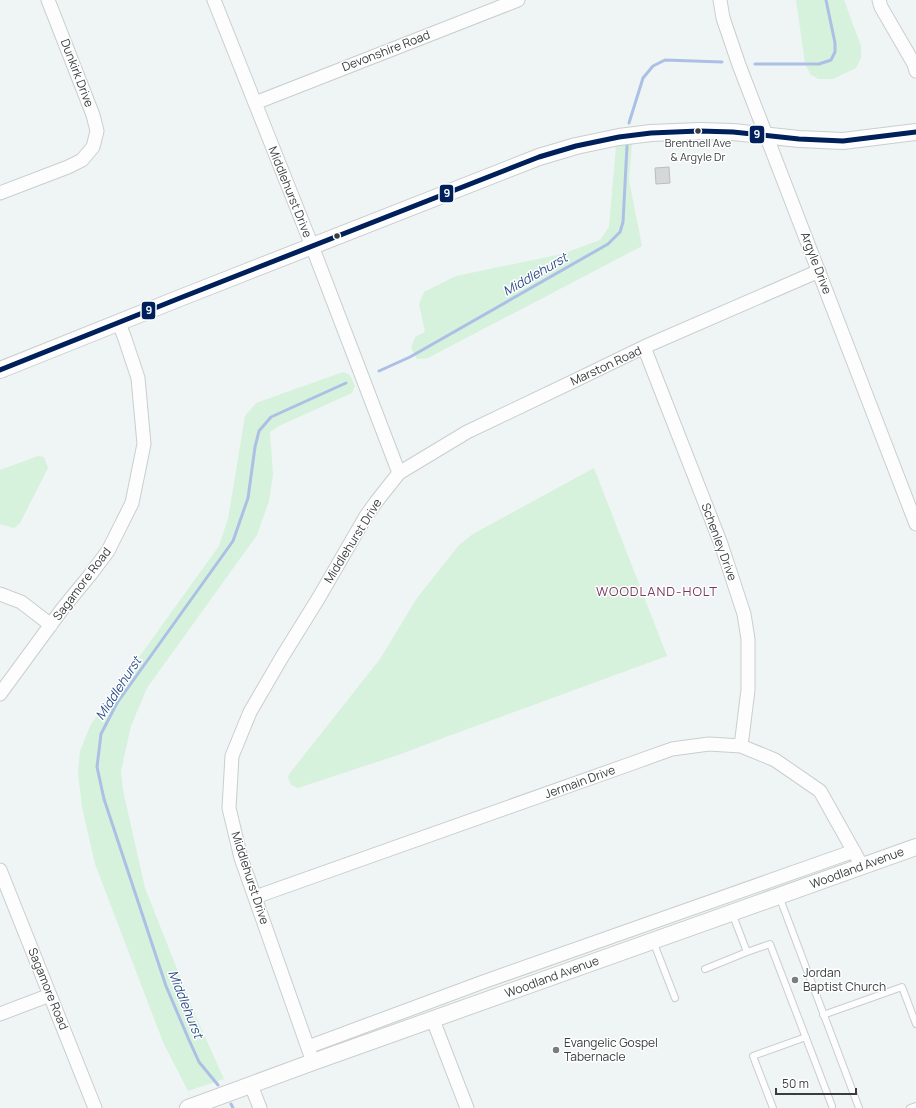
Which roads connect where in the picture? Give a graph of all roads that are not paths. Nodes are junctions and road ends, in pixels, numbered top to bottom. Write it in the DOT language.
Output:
graph roads {
  1 [pos="48,0"];
  2 [pos="214,0"];
  3 [pos="518,0"];
  4 [pos="720,0"];
  5 [pos="879,0"];
  6 [pos="916,71"];
  7 [pos="255,103"];
  8 [pos="916,132"];
  9 [pos="767,137"];
  10 [pos="0,193"];
  11 [pos="312,246"];
  12 [pos="819,271"];
  13 [pos="119,323"];
  14 [pos="644,348"];
  15 [pos="0,370"];
  16 [pos="399,473"];
  17 [pos="916,524"];
  18 [pos="0,594"];
  19 [pos="51,625"];
  20 [pos="0,694"];
  21 [pos="741,746"];
  22 [pos="916,847"];
  23 [pos="854,851"];
  24 [pos="862,866"];
  25 [pos="0,870"];
  26 [pos="778,896"];
  27 [pos="255,897"];
  28 [pos="732,913"];
  29 [pos="653,941"];
  30 [pos="748,952"];
  31 [pos="705,969"];
  32 [pos="50,995"];
  33 [pos="675,998"];
  34 [pos="0,1014"];
  35 [pos="823,1015"];
  36 [pos="433,1020"];
  37 [pos="916,1024"];
  38 [pos="806,1037"];
  39 [pos="308,1047"];
  40 [pos="313,1062"];
  41 [pos="251,1084"];
  42 [pos="832,1106"];
  43 [pos="916,1106"];
  44 [pos="95,1108"];
  45 [pos="188,1108"];
  46 [pos="260,1108"];
  47 [pos="467,1108"];
  48 [pos="773,1108"];
  49 [pos="859,1108"];
  50 [pos="910,1108"];
  1 -- 10 [label="street, Dunkirk Drive"];
  2 -- 7 [label="street, Middlehurst Drive"];
  3 -- 7 [label="street, Devonshire Road"];
  4 -- 9 [label="street, Argyle Drive"];
  5 -- 6 [label="street"];
  7 -- 11 [label="street, Middlehurst Drive"];
  8 -- 9 [label="street"];
  9 -- 11 [label="street"];
  9 -- 12 [label="street, Argyle Drive"];
  11 -- 13 [label="street"];
  11 -- 16 [label="street, Middlehurst Drive"];
  12 -- 14 [label="street, Marston Road"];
  12 -- 17 [label="street, Argyle Drive"];
  13 -- 15 [label="street"];
  13 -- 19 [label="street, Sagamore Road"];
  14 -- 16 [label="street, Marston Road"];
  14 -- 21 [label="street, Schenley Drive"];
  16 -- 27 [label="street, Middlehurst Drive"];
  18 -- 19 [label="street"];
  19 -- 20 [label="street, Sagamore Road"];
  21 -- 23 [label="street, Jermain Drive"];
  21 -- 27 [label="street, Jermain Drive"];
  22 -- 24 [label="street, Woodland Avenue"];
  23 -- 24 [label="street, Jermain Drive"];
  23 -- 39 [label="street"];
  24 -- 26 [label="street, Woodland Avenue"];
  25 -- 32 [label="street, Sagamore Road"];
  26 -- 28 [label="street, Woodland Avenue"];
  26 -- 35 [label="lane"];
  27 -- 39 [label="street, Middlehurst Drive"];
  28 -- 29 [label="street, Woodland Avenue"];
  28 -- 30 [label="lane"];
  29 -- 33 [label="lane"];
  29 -- 36 [label="street, Woodland Avenue"];
  30 -- 31 [label="lane"];
  30 -- 38 [label="lane"];
  32 -- 34 [label="street"];
  32 -- 44 [label="street, Sagamore Road"];
  35 -- 37 [label="lane"];
  35 -- 49 [label="lane"];
  36 -- 40 [label="street, Woodland Avenue"];
  36 -- 47 [label="street"];
  38 -- 42 [label="lane"];
  38 -- 48 [label="lane"];
  39 -- 40 [label="street, Middlehurst Drive"];
  40 -- 41 [label="street, Woodland Avenue"];
  41 -- 45 [label="street, Woodland Avenue"];
  41 -- 46 [label="street"];
  43 -- 50 [label="lane"];
}
